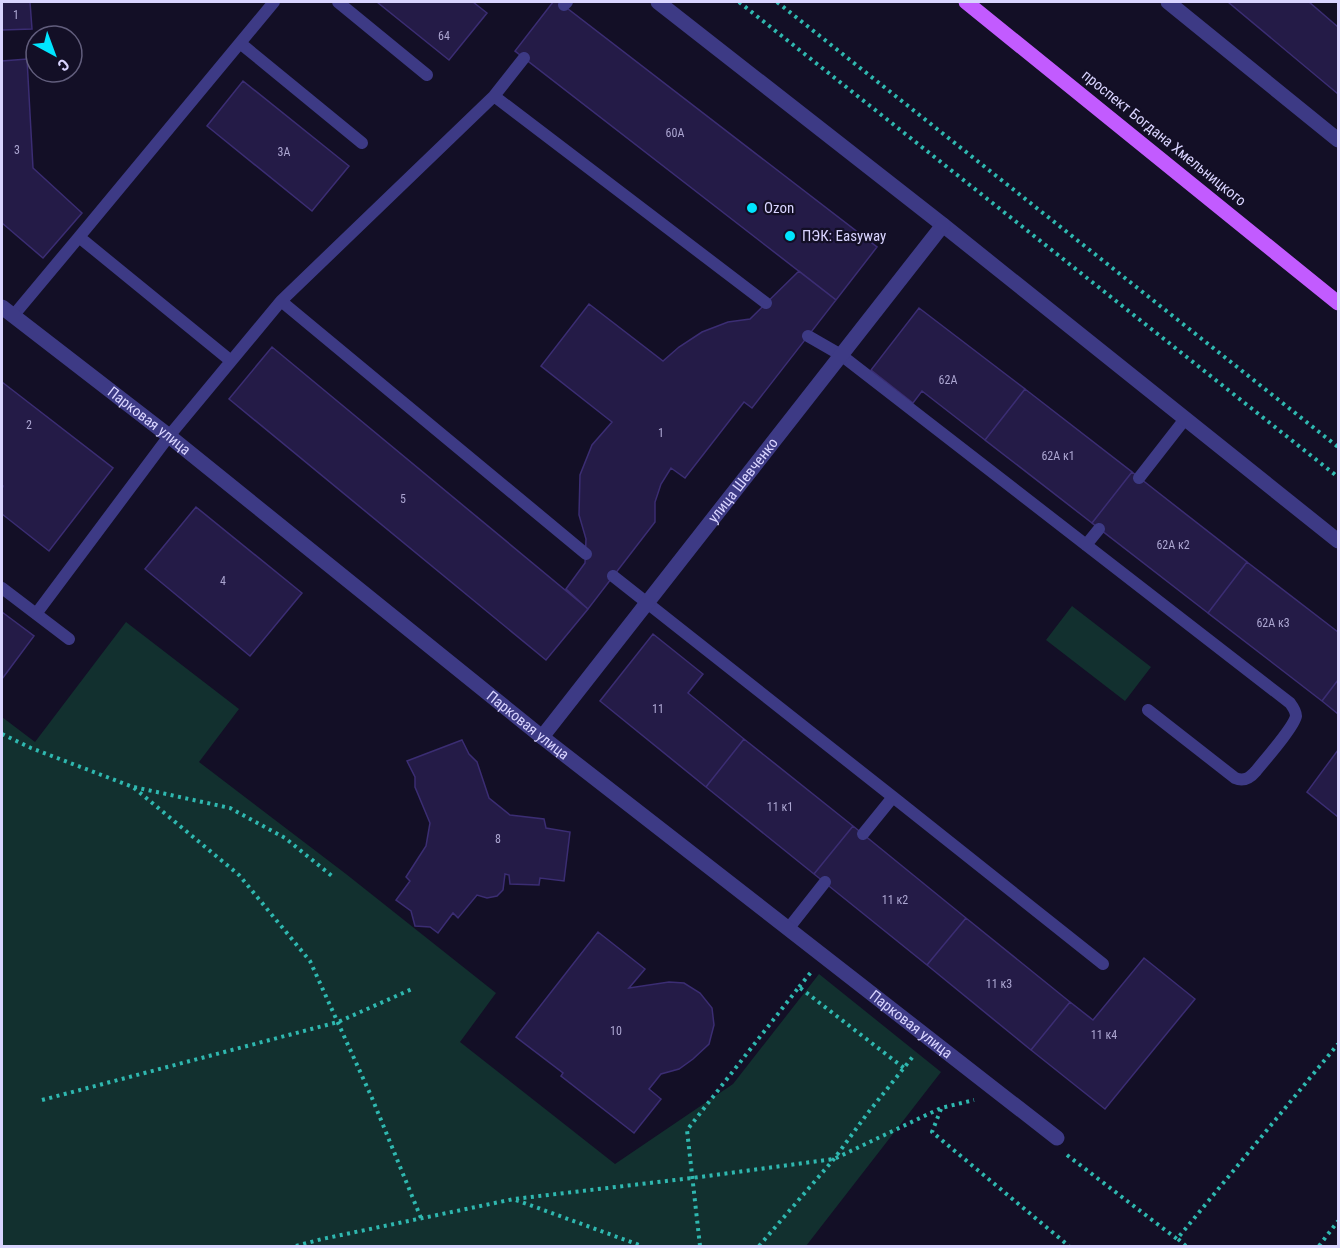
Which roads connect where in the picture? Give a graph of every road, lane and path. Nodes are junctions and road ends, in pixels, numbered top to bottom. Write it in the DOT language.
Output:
graph roads {
  1 [pos="274,2"];
  2 [pos="338,2"];
  3 [pos="658,2"];
  4 [pos="739,2"];
  5 [pos="777,2"];
  6 [pos="966,2"];
  7 [pos="1168,2"];
  8 [pos="240,43"];
  9 [pos="524,58"];
  10 [pos="427,75"];
  11 [pos="494,96"];
  12 [pos="1338,140"];
  13 [pos="362,143"];
  14 [pos="943,225"];
  15 [pos="79,237"];
  16 [pos="280,302"];
  17 [pos="766,303"];
  18 [pos="1338,303"];
  19 [pos="7,312"];
  20 [pos="808,336"];
  21 [pos="841,355"];
  22 [pos="231,361"];
  23 [pos="1185,419"];
  24 [pos="169,436"];
  25 [pos="1338,447"];
  26 [pos="1338,477"];
  27 [pos="1139,478"];
  28 [pos="1100,529"];
  29 [pos="1338,541"];
  30 [pos="1086,545"];
  31 [pos="586,554"];
  32 [pos="613,576"];
  33 [pos="2,588"];
  34 [pos="648,602"];
  35 [pos="36,614"];
  36 [pos="69,639"];
  37 [pos="1148,710"];
  38 [pos="2,734"];
  39 [pos="542,737"];
  40 [pos="133,787"];
  41 [pos="892,797"];
  42 [pos="863,834"];
  43 [pos="332,876"];
  44 [pos="825,882"];
  45 [pos="788,928"];
  46 [pos="1103,964"];
  47 [pos="411,989"];
  48 [pos="338,1022"];
  49 [pos="928,1038"];
  50 [pos="1338,1044"];
  51 [pos="903,1068"];
  52 [pos="981,1099"];
  53 [pos="42,1100"];
  54 [pos="941,1108"];
  55 [pos="1057,1138"];
  56 [pos="1065,1154"];
  57 [pos="834,1159"];
  58 [pos="692,1178"];
  59 [pos="514,1199"];
  60 [pos="421,1218"];
  61 [pos="1338,1221"];
  62 [pos="322,1239"];
  63 [pos="1178,1239"];
  64 [pos="296,1246"];
  65 [pos="320,1246"];
  66 [pos="642,1246"];
  67 [pos="700,1246"];
  68 [pos="759,1246"];
  69 [pos="1069,1246"];
  70 [pos="1186,1246"];
  71 [pos="1318,1246"];
  1 -- 8 [label="lane"];
  2 -- 10 [label="lane"];
  3 -- 14 [label="street"];
  4 -- 26 [label="path"];
  5 -- 25 [label="path"];
  6 -- 18 [label="main road, проспект Богдана Хмельницкого"];
  7 -- 12 [label="street"];
  8 -- 13 [label="lane"];
  8 -- 15 [label="lane"];
  9 -- 11 [label="lane"];
  11 -- 16 [label="lane"];
  11 -- 17 [label="lane"];
  14 -- 21 [label="street, улица Шевченко"];
  14 -- 23 [label="street"];
  15 -- 19 [label="lane"];
  15 -- 22 [label="lane"];
  16 -- 22 [label="lane"];
  16 -- 31 [label="lane"];
  19 -- 24 [label="street, Парковая улица"];
  20 -- 21 [label="lane"];
  21 -- 30 [label="lane"];
  21 -- 34 [label="street, улица Шевченко"];
  22 -- 24 [label="lane"];
  23 -- 27 [label="lane"];
  23 -- 29 [label="street"];
  24 -- 35 [label="lane"];
  24 -- 39 [label="street, Парковая улица"];
  28 -- 30 [label="lane"];
  30 -- 37 [label="lane"];
  32 -- 34 [label="lane"];
  33 -- 35 [label="lane"];
  34 -- 39 [label="street, улица Шевченко"];
  34 -- 41 [label="lane"];
  35 -- 36 [label="lane"];
  38 -- 40 [label="path"];
  39 -- 45 [label="street, Парковая улица"];
  40 -- 43 [label="path"];
  40 -- 48 [label="path"];
  41 -- 42 [label="lane"];
  41 -- 46 [label="lane"];
  44 -- 45 [label="lane"];
  45 -- 49 [label="street, Парковая улица"];
  47 -- 48 [label="path"];
  48 -- 53 [label="path"];
  48 -- 60 [label="path"];
  49 -- 51 [label="path"];
  49 -- 55 [label="street, Парковая улица"];
  50 -- 63 [label="path"];
  51 -- 57 [label="path"];
  51 -- 58 [label="path"];
  52 -- 54 [label="path"];
  54 -- 57 [label="path"];
  54 -- 69 [label="path"];
  56 -- 63 [label="path"];
  57 -- 58 [label="path"];
  57 -- 68 [label="path"];
  58 -- 59 [label="path"];
  58 -- 67 [label="path"];
  59 -- 60 [label="path"];
  59 -- 66 [label="path"];
  60 -- 62 [label="path"];
  61 -- 71 [label="path"];
  62 -- 64 [label="path"];
  62 -- 65 [label="path"];
  63 -- 70 [label="path"];
}
